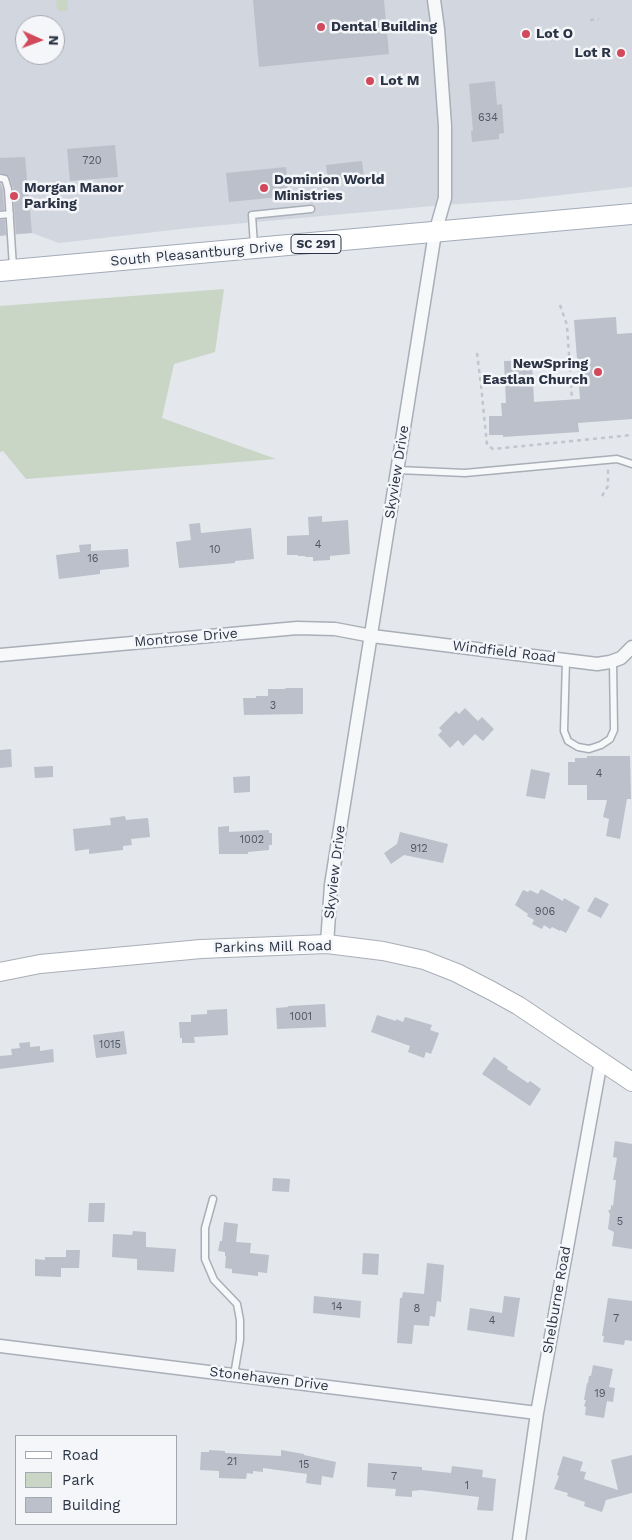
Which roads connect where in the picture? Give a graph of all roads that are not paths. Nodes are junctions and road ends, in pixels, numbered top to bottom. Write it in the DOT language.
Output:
graph roads {
  1 [pos="434,0"];
  2 [pos="0,178"];
  3 [pos="311,209"];
  4 [pos="10,214"];
  5 [pos="632,214"];
  6 [pos="0,215"];
  7 [pos="435,233"];
  8 [pos="254,249"];
  9 [pos="6,271"];
  10 [pos="632,464"];
  11 [pos="398,470"];
  12 [pos="372,636"];
  13 [pos="632,648"];
  14 [pos="0,655"];
  15 [pos="566,660"];
  16 [pos="613,661"];
  17 [pos="327,944"];
  18 [pos="0,972"];
  19 [pos="601,1061"];
  20 [pos="632,1082"];
  21 [pos="213,1199"];
  22 [pos="0,1346"];
  23 [pos="234,1375"];
  24 [pos="537,1413"];
  25 [pos="519,1540"];
  1 -- 7 [label="street, Skyview Drive"];
  2 -- 4 [label="lane"];
  3 -- 8 [label="lane"];
  4 -- 6 [label="lane"];
  4 -- 9 [label="lane"];
  5 -- 7 [label="main road, South Pleasantburg Drive / SC 291"];
  7 -- 8 [label="main road, South Pleasantburg Drive / SC 291"];
  7 -- 11 [label="street, Skyview Drive"];
  8 -- 9 [label="main road, South Pleasantburg Drive / SC 291"];
  10 -- 11 [label="lane"];
  11 -- 12 [label="street, Skyview Drive"];
  12 -- 14 [label="street, Montrose Drive"];
  12 -- 15 [label="street, Windfield Road"];
  12 -- 17 [label="street, Skyview Drive"];
  13 -- 16 [label="street"];
  15 -- 16 [label="street, Windfield Road"];
  15 -- 16 [label="lane"];
  17 -- 18 [label="street, Parkins Mill Road"];
  17 -- 19 [label="street, Parkins Mill Road"];
  19 -- 20 [label="street, Parkins Mill Road"];
  19 -- 24 [label="street, Shelburne Road"];
  21 -- 23 [label="lane"];
  22 -- 23 [label="street, Stonehaven Drive"];
  23 -- 24 [label="street, Stonehaven Drive"];
  24 -- 25 [label="street, Shelburne Road"];
}
